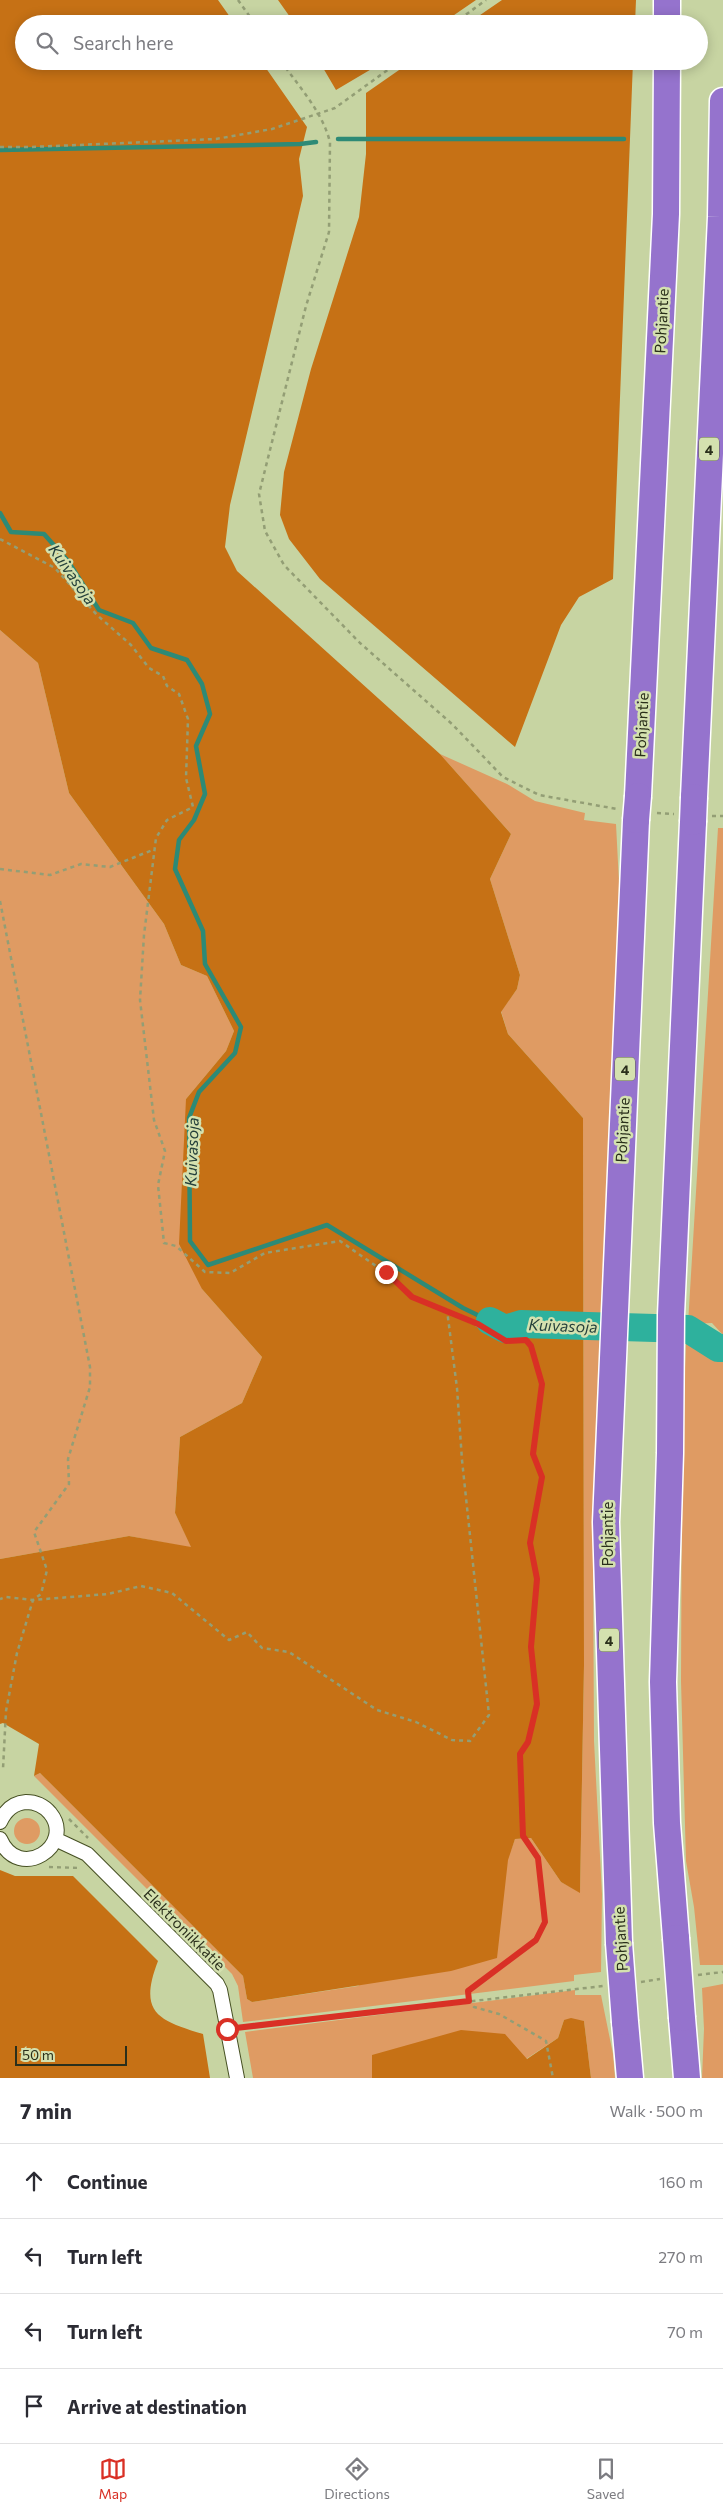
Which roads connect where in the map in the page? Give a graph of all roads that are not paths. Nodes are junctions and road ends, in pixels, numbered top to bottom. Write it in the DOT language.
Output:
graph roads {
  1 [pos="667,0"];
  2 [pos="667,15"];
  3 [pos="667,70"];
  4 [pos="723,101"];
  5 [pos="0,1822"];
  6 [pos="0,1839"];
  7 [pos="55,1839"];
  8 [pos="238,2078"];
  9 [pos="630,2078"];
  10 [pos="687,2078"];
  1 -- 2 [label="highway"];
  3 -- 9 [label="highway, Pohjantie / 4, bridge"];
  4 -- 10 [label="highway, 4, bridge"];
  5 -- 7 [label="street"];
  6 -- 7 [label="street"];
  7 -- 8 [label="street, Elektroniikkatie"];
}
